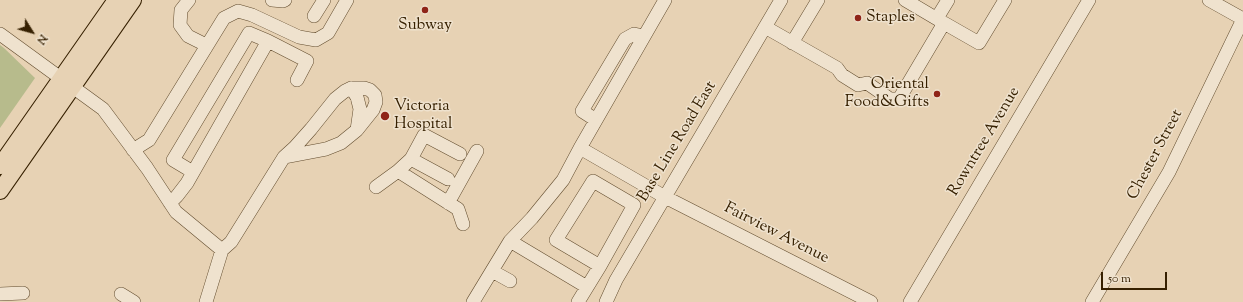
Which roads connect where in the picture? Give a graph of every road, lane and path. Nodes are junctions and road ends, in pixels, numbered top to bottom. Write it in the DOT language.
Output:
graph roads {
  1 [pos="116,0"];
  2 [pos="133,0"];
  3 [pos="189,0"];
  4 [pos="272,0"];
  5 [pos="284,0"];
  6 [pos="324,0"];
  7 [pos="348,0"];
  8 [pos="665,0"];
  9 [pos="781,0"];
  10 [pos="818,0"];
  11 [pos="905,0"];
  12 [pos="948,0"];
  13 [pos="1005,0"];
  14 [pos="1089,0"];
  15 [pos="1209,0"];
  16 [pos="314,16"];
  17 [pos="1243,19"];
  18 [pos="940,21"];
  19 [pos="765,27"];
  20 [pos="0,34"];
  21 [pos="644,36"];
  22 [pos="268,41"];
  23 [pos="792,43"];
  24 [pos="206,45"];
  25 [pos="297,80"];
  26 [pos="67,82"];
  27 [pos="351,88"];
  28 [pos="596,120"];
  29 [pos="357,130"];
  30 [pos="580,148"];
  31 [pos="133,150"];
  32 [pos="477,151"];
  33 [pos="460,154"];
  34 [pos="284,157"];
  35 [pos="411,159"];
  36 [pos="0,166"];
  37 [pos="398,171"];
  38 [pos="193,172"];
  39 [pos="448,178"];
  40 [pos="376,187"];
  41 [pos="0,191"];
  42 [pos="665,197"];
  43 [pos="170,202"];
  44 [pos="448,203"];
  45 [pos="463,224"];
  46 [pos="510,241"];
  47 [pos="222,250"];
  48 [pos="600,266"];
  49 [pos="492,271"];
  50 [pos="510,281"];
  51 [pos="587,287"];
  52 [pos="23,293"];
  53 [pos="0,294"];
  54 [pos="121,294"];
  55 [pos="134,302"];
  56 [pos="206,302"];
  57 [pos="473,302"];
  58 [pos="578,302"];
  59 [pos="606,302"];
  60 [pos="872,302"];
  61 [pos="910,302"];
  62 [pos="1092,302"];
  1 -- 26 [label="main road"];
  2 -- 26 [label="main road"];
  3 -- 24 [label="street"];
  4 -- 5 [label="street"];
  6 -- 16 [label="street"];
  7 -- 24 [label="street"];
  8 -- 21 [label="street"];
  9 -- 19 [label="street, Base Line Road East"];
  10 -- 23 [label="street"];
  11 -- 18 [label="street"];
  12 -- 18 [label="street"];
  13 -- 18 [label="street"];
  14 -- 61 [label="street, Rowntree Avenue"];
  15 -- 17 [label="street"];
  17 -- 62 [label="street, Chester Street"];
  18 -- 23 [label="street"];
  19 -- 23 [label="street"];
  19 -- 42 [label="street, Base Line Road East"];
  20 -- 26 [label="street"];
  21 -- 28 [label="street"];
  21 -- 28 [label="street"];
  22 -- 25 [label="street"];
  22 -- 38 [label="street"];
  22 -- 38 [label="street"];
  24 -- 31 [label="street"];
  26 -- 31 [label="street"];
  26 -- 36 [label="main road"];
  26 -- 41 [label="main road"];
  27 -- 29 [label="street"];
  27 -- 29 [label="street"];
  27 -- 34 [label="street"];
  28 -- 30 [label="street"];
  29 -- 34 [label="street"];
  30 -- 42 [label="street, Fairview Avenue"];
  30 -- 46 [label="street"];
  31 -- 43 [label="street"];
  32 -- 44 [label="street"];
  33 -- 35 [label="street"];
  34 -- 47 [label="street"];
  35 -- 37 [label="street"];
  35 -- 39 [label="street"];
  37 -- 40 [label="street"];
  37 -- 44 [label="street"];
  38 -- 43 [label="street"];
  42 -- 59 [label="street, Base Line Road East"];
  42 -- 60 [label="street, Fairview Avenue"];
  43 -- 47 [label="street"];
  44 -- 45 [label="street"];
  46 -- 49 [label="street"];
  46 -- 51 [label="street"];
  47 -- 56 [label="street"];
  48 -- 48 [label="street"];
  48 -- 51 [label="street"];
  49 -- 50 [label="street"];
  49 -- 57 [label="street"];
  51 -- 58 [label="street"];
  52 -- 53 [label="street"];
  54 -- 55 [label="street"];
}
